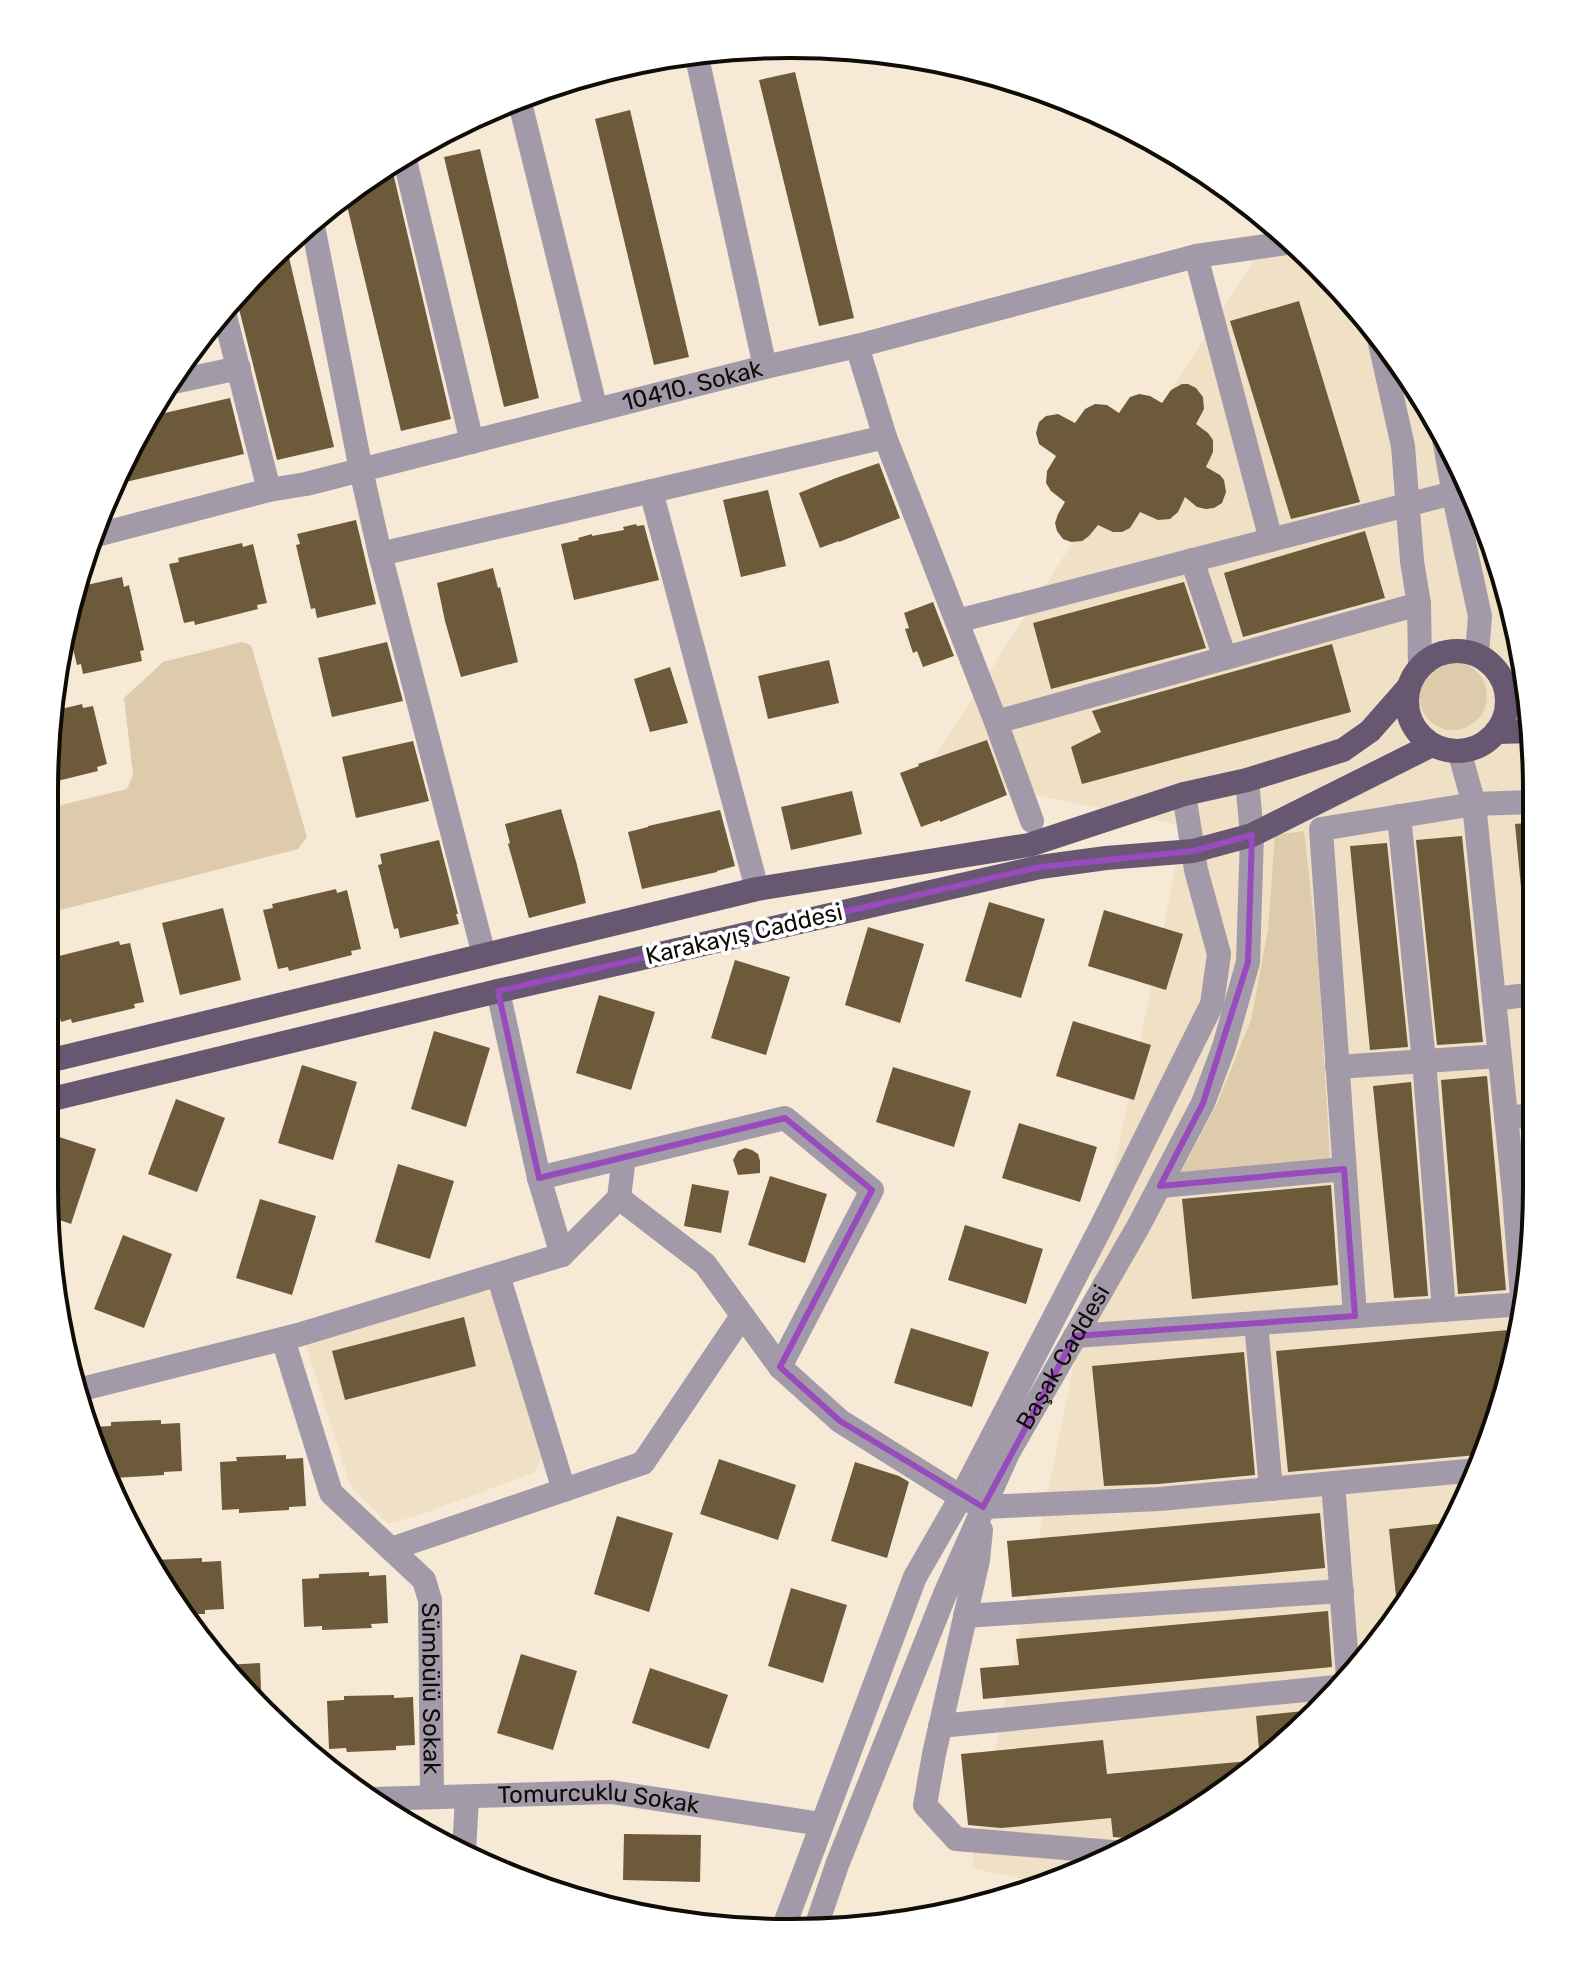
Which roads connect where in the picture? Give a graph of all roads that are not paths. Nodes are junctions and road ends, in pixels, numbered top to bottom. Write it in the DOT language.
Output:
graph roads {
  1 [pos="698,64"];
  2 [pos="522,110"];
  3 [pos="407,167"];
  4 [pos="315,234"];
  5 [pos="1273,240"];
  6 [pos="1277,244"];
  7 [pos="1264,245"];
  8 [pos="1196,256"];
  9 [pos="227,324"];
  10 [pos="857,346"];
  11 [pos="1384,362"];
  12 [pos="765,367"];
  13 [pos="239,368"];
  14 [pos="184,380"];
  15 [pos="596,410"];
  16 [pos="885,437"];
  17 [pos="472,442"];
  18 [pos="361,470"];
  19 [pos="1450,473"];
  20 [pos="269,490"];
  21 [pos="651,491"];
  22 [pos="1453,493"];
  23 [pos="1408,504"];
  24 [pos="105,533"];
  25 [pos="1271,540"];
  26 [pos="380,554"];
  27 [pos="1192,560"];
  28 [pos="1419,604"];
  29 [pos="957,621"];
  30 [pos="1225,658"];
  31 [pos="1484,658"];
  32 [pos="1420,665"];
  33 [pos="1513,669"];
  34 [pos="1407,689"];
  35 [pos="996,722"];
  36 [pos="1520,731"];
  37 [pos="1496,732"];
  38 [pos="1432,745"];
  39 [pos="1459,751"];
  40 [pos="1247,780"];
  41 [pos="1184,794"];
  42 [pos="1523,802"];
  43 [pos="1474,804"];
  44 [pos="1399,816"];
  45 [pos="1032,821"];
  46 [pos="1252,835"];
  47 [pos="1193,851"];
  48 [pos="757,889"];
  49 [pos="484,955"];
  50 [pos="498,991"];
  51 [pos="1523,995"];
  52 [pos="1494,999"];
  53 [pos="1499,1056"];
  54 [pos="58,1059"];
  55 [pos="1424,1061"];
  56 [pos="1337,1067"];
  57 [pos="58,1098"];
  58 [pos="1523,1116"];
  59 [pos="1506,1118"];
  60 [pos="624,1157"];
  61 [pos="1344,1169"];
  62 [pos="539,1178"];
  63 [pos="1160,1186"];
  64 [pos="619,1198"];
  65 [pos="562,1255"];
  66 [pos="1519,1260"];
  67 [pos="498,1275"];
  68 [pos="1513,1307"];
  69 [pos="1444,1310"];
  70 [pos="742,1316"];
  71 [pos="1355,1316"];
  72 [pos="1256,1323"];
  73 [pos="1075,1336"];
  74 [pos="283,1339"];
  75 [pos="780,1367"];
  76 [pos="87,1388"];
  77 [pos="1465,1471"];
  78 [pos="1333,1483"];
  79 [pos="1271,1489"];
  80 [pos="564,1490"];
  81 [pos="961,1497"];
  82 [pos="983,1507"];
  83 [pos="391,1549"];
  84 [pos="1342,1591"];
  85 [pos="965,1616"];
  86 [pos="1347,1662"];
  87 [pos="1323,1688"];
  88 [pos="940,1726"];
  89 [pos="432,1797"];
  90 [pos="467,1797"];
  91 [pos="388,1798"];
  92 [pos="821,1824"];
  93 [pos="465,1842"];
  94 [pos="1097,1851"];
  95 [pos="819,1918"];
  96 [pos="787,1919"];
  1 -- 12 [label="street"];
  2 -- 15 [label="street"];
  3 -- 17 [label="street"];
  4 -- 18 [label="street"];
  5 -- 7 [label="street"];
  6 -- 7 [label="street, 10410. Sokak"];
  7 -- 8 [label="street, 10410. Sokak"];
  8 -- 10 [label="street, 10410. Sokak"];
  8 -- 25 [label="street"];
  9 -- 13 [label="street"];
  10 -- 12 [label="street, 10410. Sokak"];
  10 -- 16 [label="street"];
  11 -- 23 [label="street"];
  12 -- 15 [label="street, 10410. Sokak"];
  13 -- 14 [label="street"];
  13 -- 20 [label="street"];
  15 -- 17 [label="street, 10410. Sokak"];
  16 -- 21 [label="street"];
  16 -- 29 [label="street"];
  17 -- 18 [label="street, 10410. Sokak"];
  18 -- 20 [label="street, 10410. Sokak"];
  18 -- 26 [label="street"];
  19 -- 22 [label="street"];
  20 -- 24 [label="street, 10410. Sokak"];
  21 -- 26 [label="street"];
  21 -- 48 [label="street"];
  22 -- 23 [label="street"];
  22 -- 31 [label="street"];
  23 -- 25 [label="street"];
  23 -- 28 [label="street"];
  25 -- 27 [label="street"];
  26 -- 49 [label="street"];
  27 -- 29 [label="street"];
  27 -- 30 [label="street"];
  28 -- 30 [label="street"];
  28 -- 32 [label="street"];
  29 -- 35 [label="street"];
  30 -- 35 [label="street"];
  31 -- 32 [label="main road"];
  31 -- 33 [label="main road"];
  31 -- 37 [label="main road"];
  32 -- 34 [label="main road"];
  34 -- 38 [label="main road"];
  34 -- 40 [label="main road, Karakayış Caddesi"];
  35 -- 45 [label="street"];
  36 -- 37 [label="main road"];
  37 -- 39 [label="main road"];
  38 -- 39 [label="main road"];
  38 -- 46 [label="main road, Karakayış Caddesi"];
  39 -- 43 [label="street"];
  40 -- 41 [label="main road, Karakayış Caddesi"];
  40 -- 46 [label="street, Başak Caddesi"];
  41 -- 47 [label="street, Başak Caddesi"];
  41 -- 48 [label="main road, Karakayış Caddesi"];
  42 -- 43 [label="street"];
  43 -- 44 [label="street"];
  43 -- 52 [label="street"];
  44 -- 55 [label="street"];
  44 -- 56 [label="street"];
  46 -- 47 [label="main road, Karakayış Caddesi"];
  46 -- 63 [label="street, Başak Caddesi"];
  47 -- 50 [label="main road, Karakayış Caddesi"];
  47 -- 81 [label="street, Başak Caddesi"];
  48 -- 49 [label="main road, Karakayış Caddesi"];
  49 -- 54 [label="main road, Karakayış Caddesi"];
  50 -- 57 [label="main road, Karakayış Caddesi"];
  50 -- 62 [label="street"];
  51 -- 52 [label="street"];
  52 -- 53 [label="street"];
  53 -- 55 [label="street"];
  53 -- 59 [label="street"];
  55 -- 56 [label="street"];
  55 -- 69 [label="street"];
  56 -- 61 [label="street"];
  58 -- 59 [label="street"];
  59 -- 66 [label="street"];
  60 -- 62 [label="street"];
  60 -- 64 [label="street"];
  60 -- 75 [label="street"];
  61 -- 63 [label="street"];
  61 -- 71 [label="street"];
  62 -- 65 [label="street"];
  63 -- 73 [label="street, Başak Caddesi"];
  64 -- 65 [label="street"];
  64 -- 70 [label="street"];
  65 -- 67 [label="street"];
  67 -- 74 [label="street"];
  67 -- 80 [label="street"];
  68 -- 69 [label="street"];
  69 -- 71 [label="street"];
  70 -- 75 [label="street"];
  70 -- 80 [label="street"];
  71 -- 72 [label="street"];
  72 -- 73 [label="street"];
  72 -- 79 [label="street"];
  73 -- 82 [label="street, Başak Caddesi"];
  74 -- 76 [label="street"];
  74 -- 83 [label="street, Sümbülü Sokak"];
  75 -- 81 [label="street"];
  77 -- 78 [label="street"];
  78 -- 79 [label="street"];
  78 -- 84 [label="street"];
  79 -- 82 [label="street"];
  80 -- 83 [label="street"];
  81 -- 82 [label="street"];
  81 -- 92 [label="street, Başak Caddesi"];
  82 -- 85 [label="street"];
  82 -- 95 [label="street, Başak Caddesi"];
  83 -- 89 [label="street, Sümbülü Sokak"];
  84 -- 85 [label="street"];
  84 -- 86 [label="street"];
  85 -- 88 [label="street"];
  87 -- 88 [label="street"];
  88 -- 94 [label="street"];
  89 -- 90 [label="street, Tomurcuklu Sokak"];
  89 -- 91 [label="street, Tomurcuklu Sokak"];
  90 -- 92 [label="street, Tomurcuklu Sokak"];
  90 -- 93 [label="street"];
  92 -- 96 [label="street, Başak Caddesi"];
}
